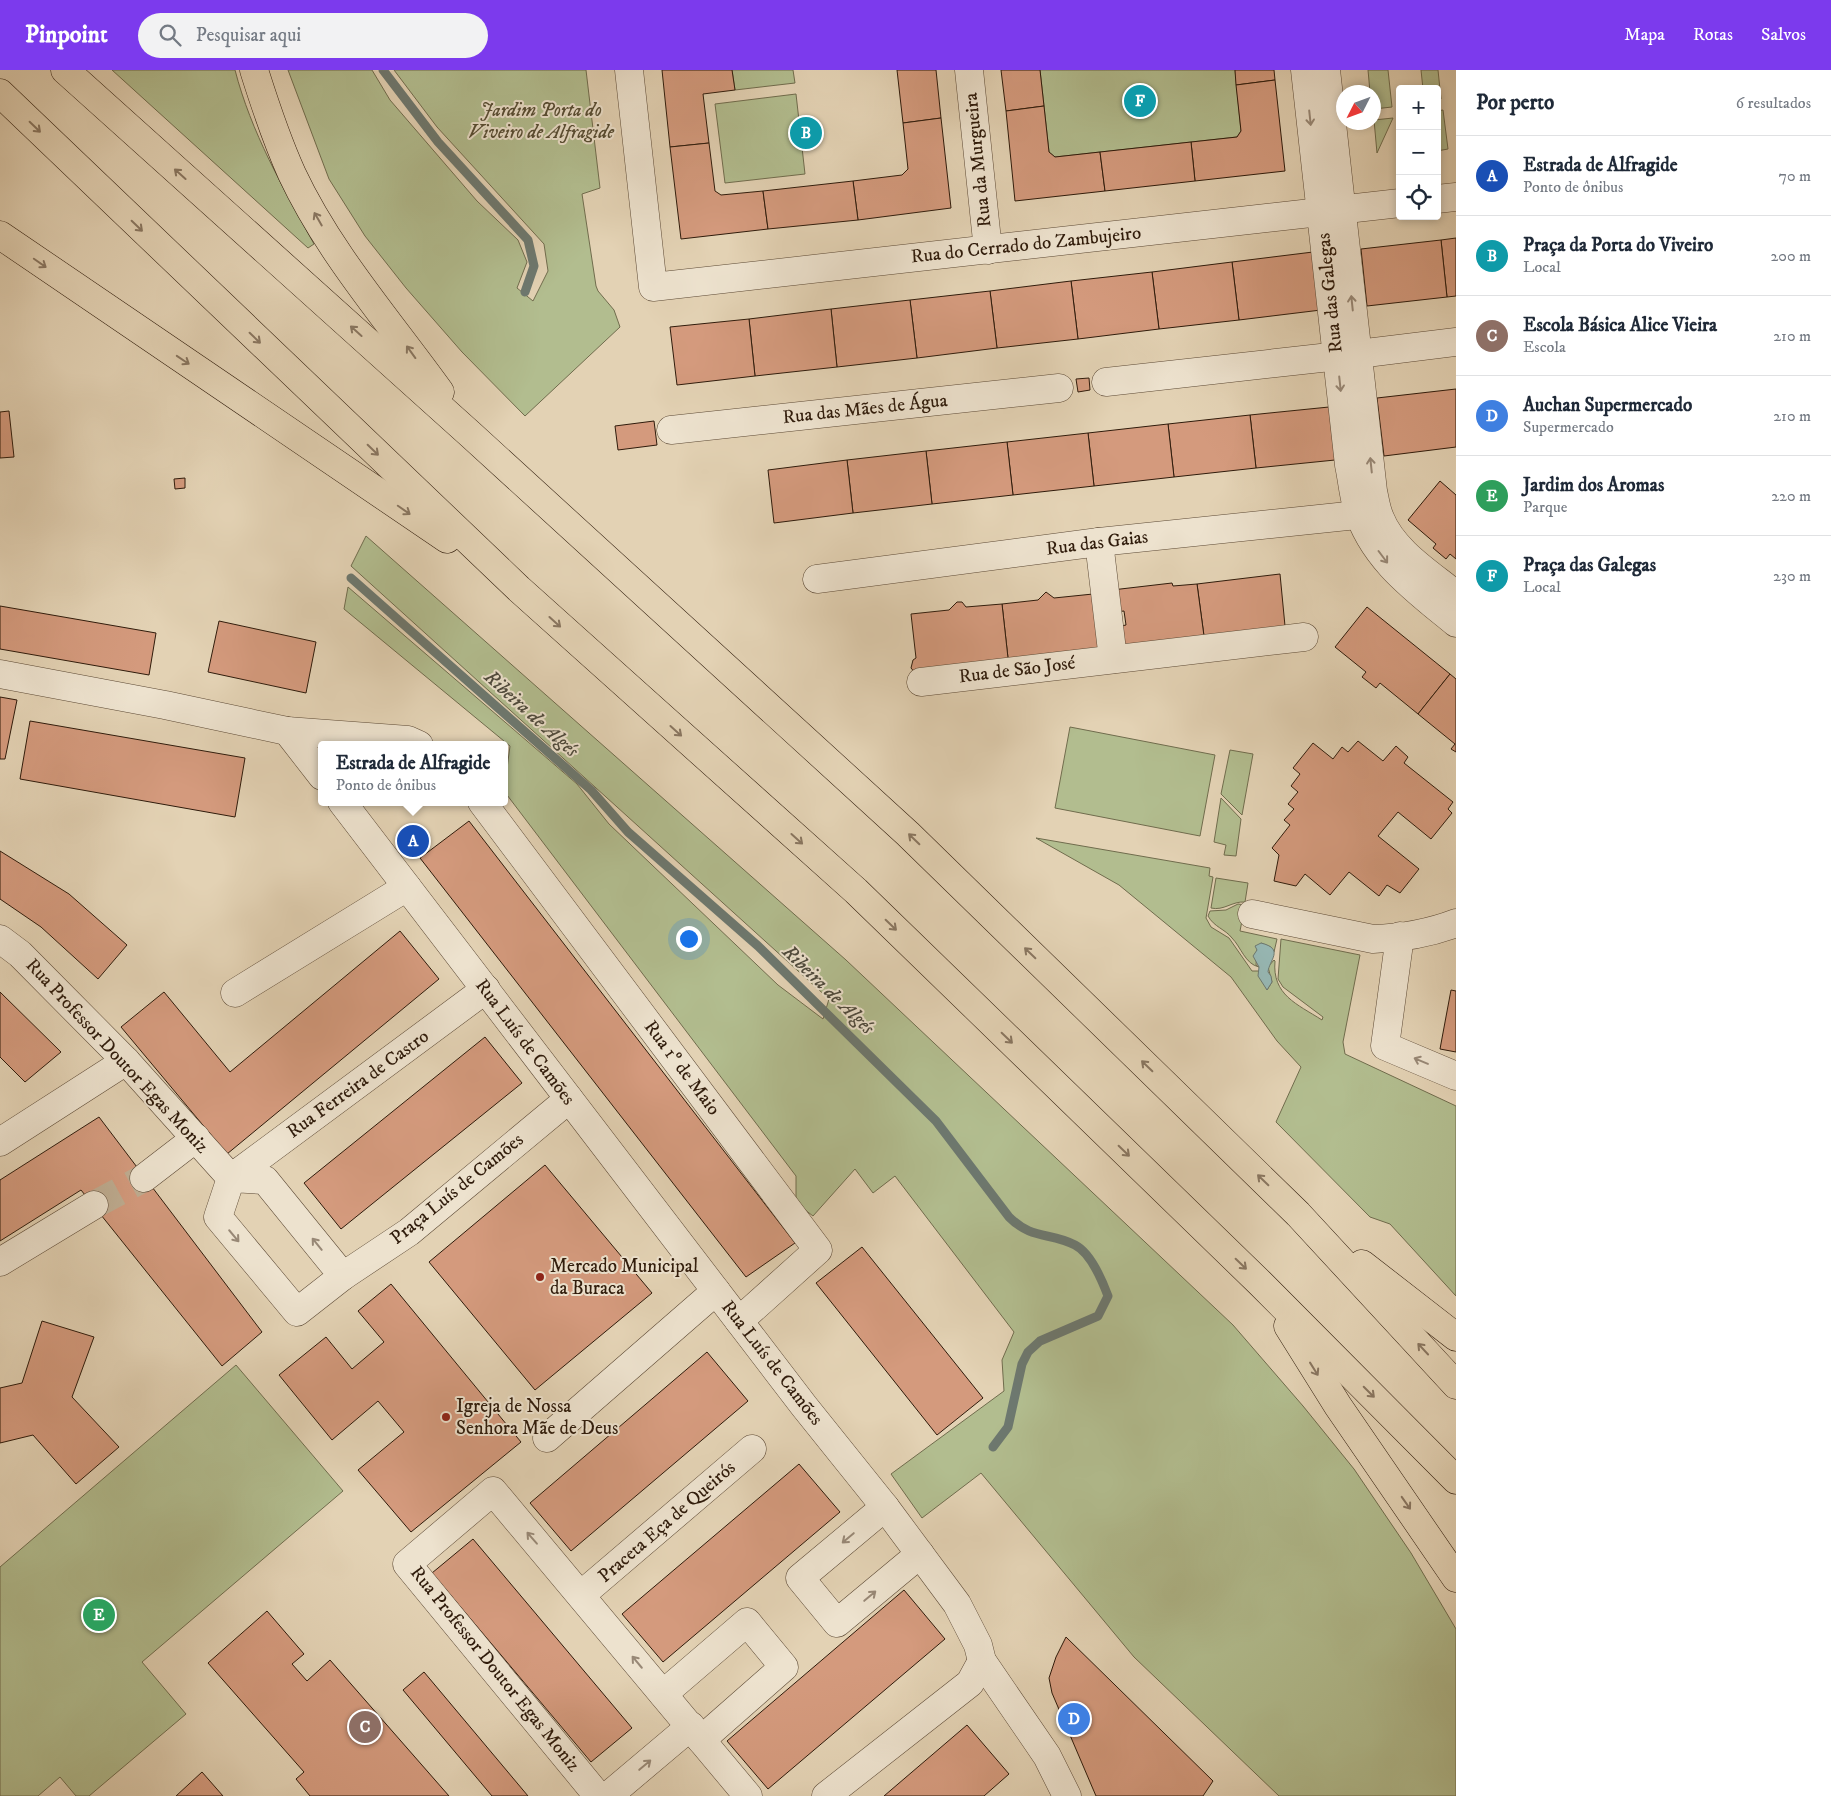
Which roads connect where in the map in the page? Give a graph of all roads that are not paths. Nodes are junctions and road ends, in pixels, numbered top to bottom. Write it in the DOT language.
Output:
graph roads {
  1 [pos="65,70"];
  2 [pos="254,70"];
  3 [pos="629,70"];
  4 [pos="968,70"];
  5 [pos="1305,70"];
  6 [pos="1326,70"];
  7 [pos="0,93"];
  8 [pos="1456,197"];
  9 [pos="1441,199"];
  10 [pos="1396,203"];
  11 [pos="1331,211"];
  12 [pos="0,235"];
  13 [pos="988,250"];
  14 [pos="1456,342"];
  15 [pos="1366,353"];
  16 [pos="1330,357"];
  17 [pos="1106,382"];
  18 [pos="1059,388"];
  19 [pos="671,430"];
  20 [pos="470,434"];
  21 [pos="1369,514"];
  22 [pos="1099,542"];
  23 [pos="817,580"];
  24 [pos="519,590"];
  25 [pos="1456,595"];
  26 [pos="1456,622"];
  27 [pos="1304,637"];
  28 [pos="1114,659"];
  29 [pos="0,674"];
  30 [pos="921,682"];
  31 [pos="287,731"];
  32 [pos="410,741"];
  33 [pos="318,771"];
  34 [pos="345,806"];
  35 [pos="485,806"];
  36 [pos="407,887"];
  37 [pos="1252,914"];
  38 [pos="1456,923"];
  39 [pos="1400,936"];
  40 [pos="0,939"];
  41 [pos="486,990"];
  42 [pos="235,993"];
  43 [pos="126,1061"];
  44 [pos="1456,1076"];
  45 [pos="569,1099"];
  46 [pos="196,1138"];
  47 [pos="0,1142"];
  48 [pos="144,1178"];
  49 [pos="231,1178"];
  50 [pos="94,1205"];
  51 [pos="1298,1214"];
  52 [pos="0,1262"];
  53 [pos="343,1276"];
  54 [pos="1260,1283"];
  55 [pos="716,1291"];
  56 [pos="739,1321"];
  57 [pos="1456,1337"];
  58 [pos="1456,1384"];
  59 [pos="547,1438"];
  60 [pos="752,1449"];
  61 [pos="1456,1480"];
  62 [pos="885,1507"];
  63 [pos="920,1554"];
  64 [pos="1456,1578"];
  65 [pos="581,1595"];
  66 [pos="982,1661"];
  67 [pos="663,1694"];
  68 [pos="696,1733"];
  69 [pos="598,1796"];
  70 [pos="608,1796"];
  71 [pos="748,1796"];
  72 [pos="826,1796"];
  73 [pos="1068,1796"];
  20 -- 1 [label="highway, one-way"];
  20 -- 2 [label="highway, one-way"];
  3 -- 13 [label="street, Rua do Cerrado do Zambujeiro"];
  4 -- 13 [label="street, Rua da Murgueira"];
  5 -- 11 [label="street, Rua das Galegas, one-way"];
  6 -- 11 [label="street, Rua das Galegas"];
  7 -- 24 [label="highway, one-way"];
  8 -- 9 [label="street"];
  10 -- 11 [label="street, Rua do Cerrado do Zambujeiro"];
  11 -- 13 [label="street, Rua do Cerrado do Zambujeiro"];
  11 -- 21 [label="street, Rua das Galegas"];
  12 -- 24 [label="highway, one-way"];
  14 -- 15 [label="street"];
  16 -- 17 [label="street"];
  18 -- 19 [label="street, Rua das Mães de Água"];
  51 -- 20 [label="highway, one-way"];
  21 -- 22 [label="street, Rua das Gaias"];
  21 -- 25 [label="street"];
  21 -- 26 [label="street, one-way"];
  22 -- 23 [label="street, Rua das Gaias"];
  22 -- 28 [label="street"];
  24 -- 54 [label="highway, one-way"];
  27 -- 28 [label="street, Rua de São José"];
  28 -- 30 [label="street, Rua de São José"];
  29 -- 31 [label="street"];
  31 -- 32 [label="street"];
  31 -- 33 [label="street"];
  34 -- 36 [label="street, Rua Luís de Camões"];
  35 -- 56 [label="street, Rua 1º de Maio"];
  36 -- 41 [label="street, Rua Luís de Camões"];
  36 -- 42 [label="street"];
  37 -- 39 [label="street"];
  38 -- 39 [label="street"];
  44 -- 39 [label="street, one-way"];
  40 -- 43 [label="street, Rua Professor Doutor Egas Moniz"];
  41 -- 45 [label="street, Rua Luís de Camões"];
  41 -- 49 [label="street, Rua Ferreira de Castro"];
  43 -- 46 [label="street, Rua Professor Doutor Egas Moniz"];
  43 -- 47 [label="street"];
  45 -- 53 [label="street, Praça Luís de Camões"];
  45 -- 55 [label="street, Rua Luís de Camões"];
  46 -- 48 [label="street"];
  46 -- 49 [label="street, Rua Professor Doutor Egas Moniz"];
  53 -- 49 [label="street, one-way"];
  49 -- 53 [label="street, one-way"];
  50 -- 52 [label="street"];
  51 -- 57 [label="highway"];
  58 -- 51 [label="highway, one-way"];
  54 -- 61 [label="highway, one-way"];
  54 -- 64 [label="highway, one-way"];
  55 -- 56 [label="street, Rua Luís de Camões"];
  55 -- 59 [label="street"];
  56 -- 62 [label="street, Rua Luís de Camões"];
  60 -- 65 [label="street, Praceta Eça de Queirós"];
  62 -- 63 [label="street, Rua Luís de Camões"];
  62 -- 63 [label="street, one-way"];
  63 -- 66 [label="street, Rua Luís de Camões"];
  67 -- 65 [label="street, Rua Professor Doutor Egas Moniz, one-way"];
  65 -- 69 [label="street, Rua Professor Doutor Egas Moniz, one-way"];
  66 -- 72 [label="street"];
  66 -- 73 [label="street, Rua Luís de Camões"];
  67 -- 68 [label="street, Rua Professor Doutor Egas Moniz"];
  67 -- 68 [label="street"];
  70 -- 68 [label="street, one-way"];
  68 -- 71 [label="street, Rua Professor Doutor Egas Moniz"];
}
